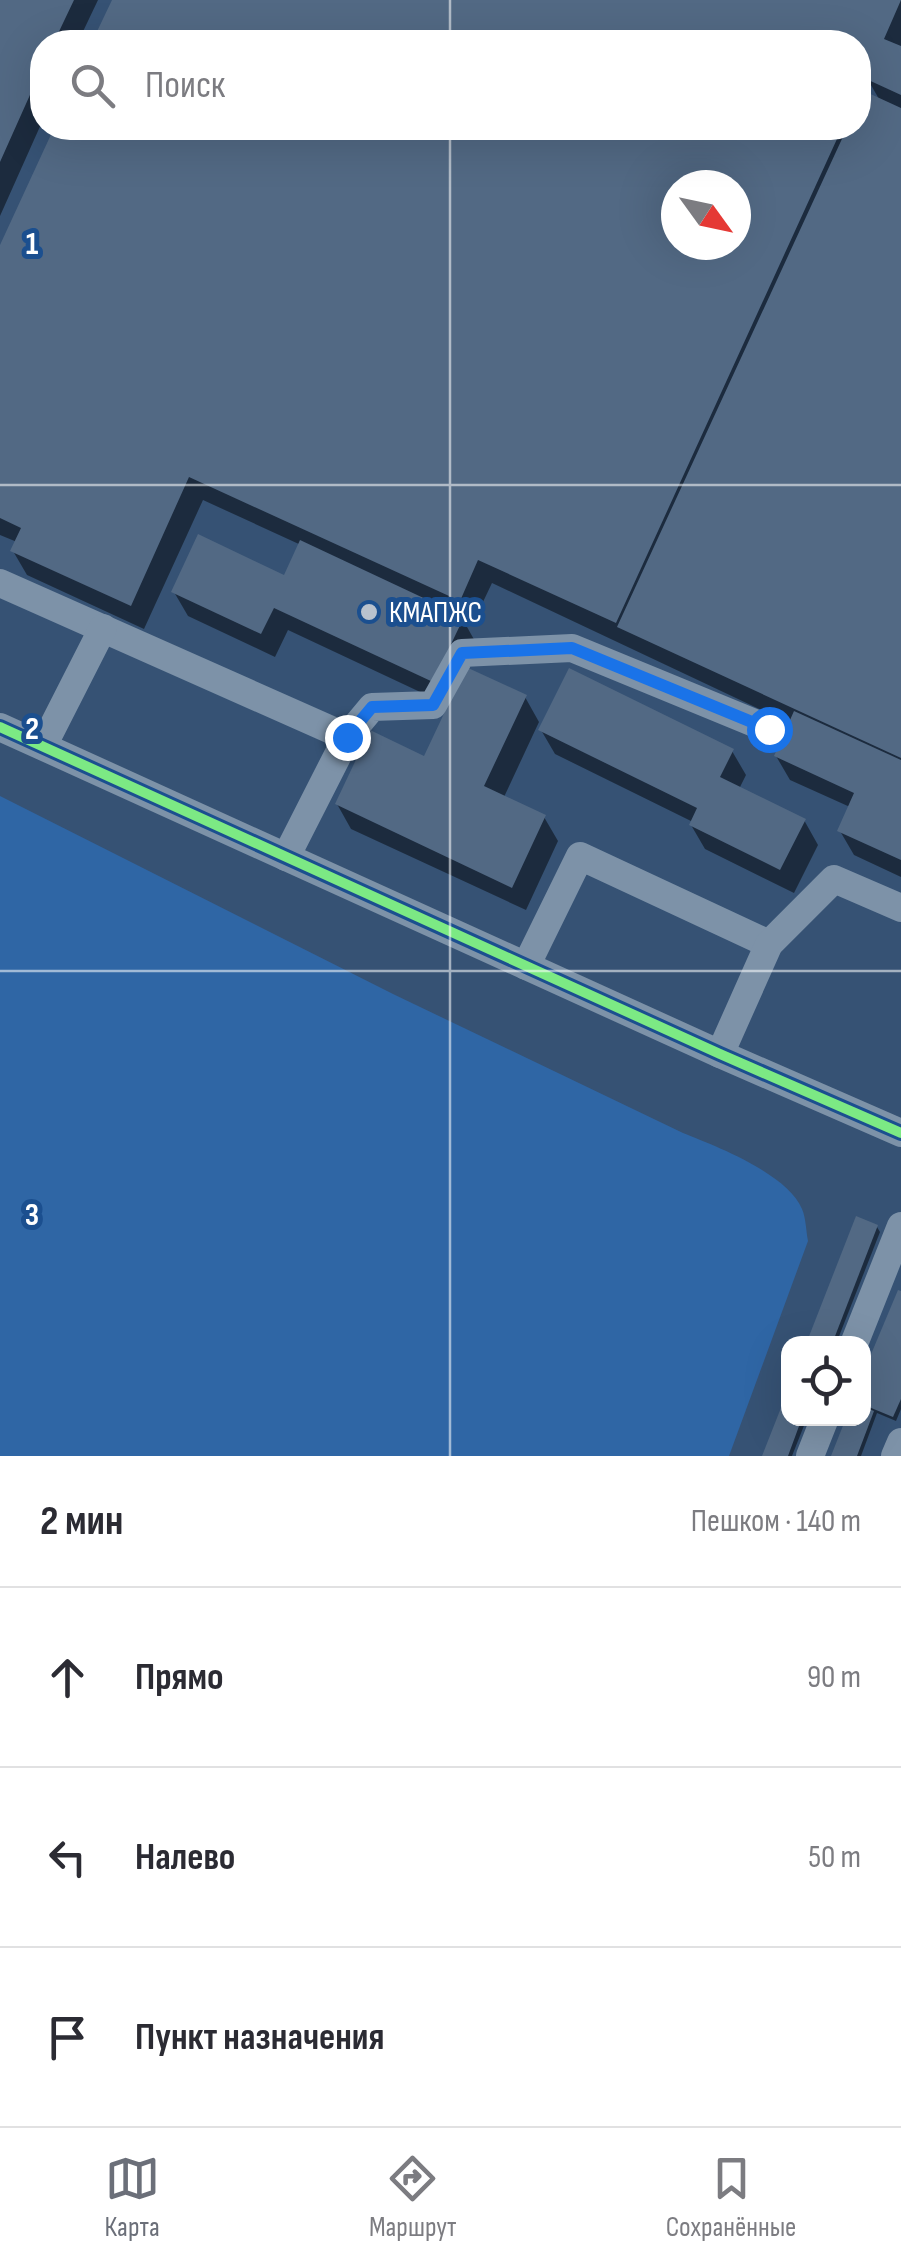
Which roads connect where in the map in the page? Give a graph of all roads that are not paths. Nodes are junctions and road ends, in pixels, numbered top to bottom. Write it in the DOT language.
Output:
graph roads {
  1 [pos="0,583"];
  2 [pos="102,628"];
  3 [pos="0,727"];
  4 [pos="769,729"];
  5 [pos="347,737"];
  6 [pos="43,746"];
  7 [pos="286,857"];
  8 [pos="901,908"];
  9 [pos="769,944"];
  10 [pos="526,966"];
  11 [pos="720,1054"];
  12 [pos="901,1132"];
  13 [pos="901,1226"];
  14 [pos="895,1255"];
  15 [pos="858,1336"];
  16 [pos="821,1426"];
  17 [pos="901,1442"];
  18 [pos="810,1456"];
  19 [pos="895,1456"];
  1 -- 2 [label="street"];
  2 -- 5 [label="street"];
  2 -- 6 [label="street"];
  3 -- 6 [label="street"];
  4 -- 5 [label="street"];
  5 -- 7 [label="street"];
  6 -- 7 [label="street"];
  7 -- 10 [label="street"];
  8 -- 9 [label="street"];
  9 -- 10 [label="street"];
  9 -- 11 [label="street"];
  10 -- 11 [label="street"];
  11 -- 12 [label="street"];
  13 -- 14 [label="street"];
  14 -- 15 [label="street"];
  16 -- 18 [label="street"];
  17 -- 19 [label="street"];
}
